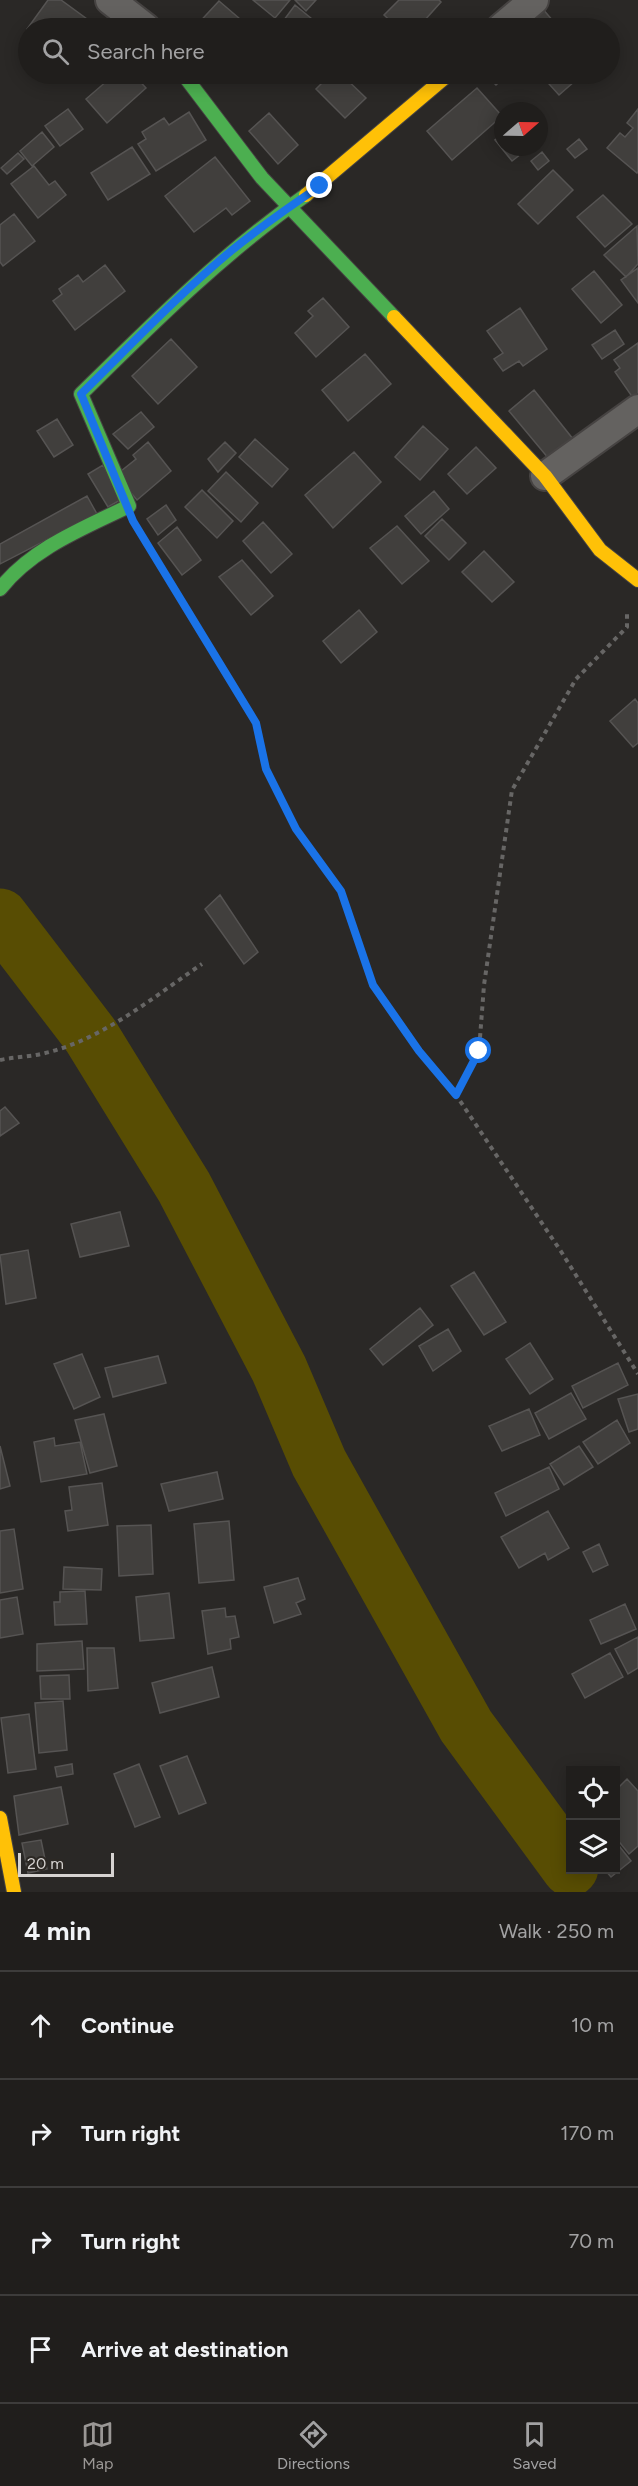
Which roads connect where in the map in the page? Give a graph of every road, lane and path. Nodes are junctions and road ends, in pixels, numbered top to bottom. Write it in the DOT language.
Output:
graph roads {
  1 [pos="110,0"];
  2 [pos="534,0"];
  3 [pos="133,18"];
  4 [pos="513,18"];
  5 [pos="191,84"];
  6 [pos="437,84"];
  7 [pos="289,207"];
  8 [pos="638,409"];
  9 [pos="545,476"];
  10 [pos="129,506"];
  11 [pos="632,576"];
  12 [pos="0,589"];
  13 [pos="202,964"];
  14 [pos="0,1060"];
  15 [pos="456,1095"];
  16 [pos="638,1374"];
  17 [pos="0,1818"];
  18 [pos="14,1892"];
  1 -- 3 [label="street"];
  2 -- 4 [label="street"];
  5 -- 7 [label="street"];
  6 -- 7 [label="street"];
  7 -- 9 [label="street"];
  7 -- 10 [label="street"];
  8 -- 9 [label="street"];
  9 -- 11 [label="street"];
  10 -- 12 [label="street"];
  10 -- 15 [label="path"];
  11 -- 15 [label="path"];
  13 -- 14 [label="path"];
  15 -- 16 [label="path"];
  17 -- 18 [label="street"];
}
